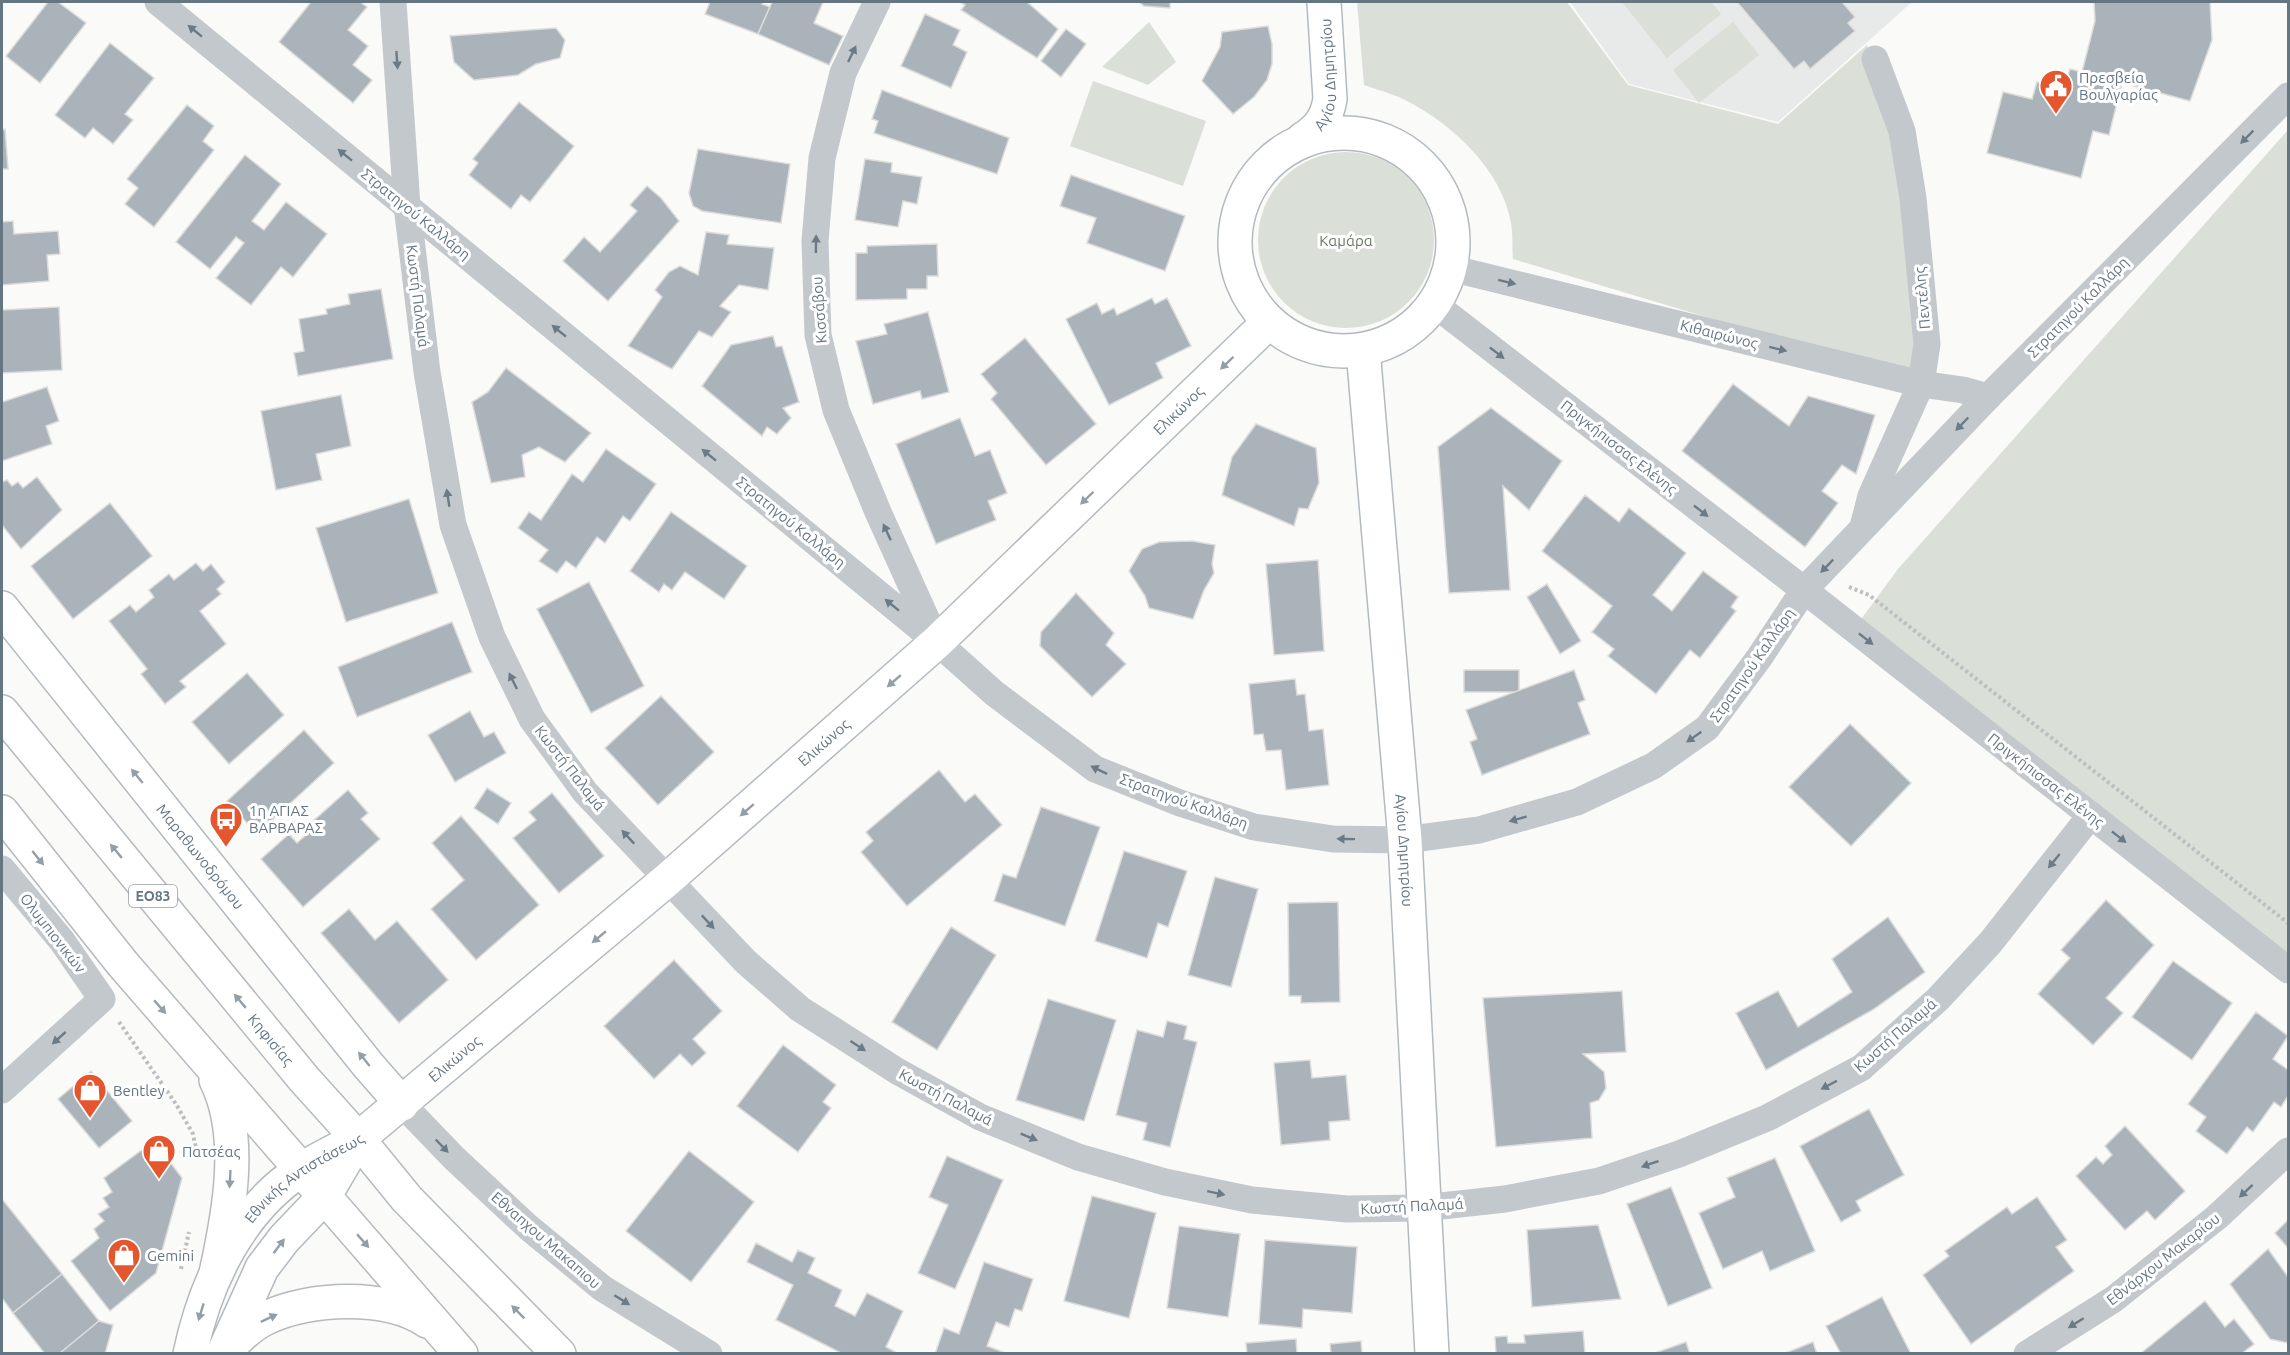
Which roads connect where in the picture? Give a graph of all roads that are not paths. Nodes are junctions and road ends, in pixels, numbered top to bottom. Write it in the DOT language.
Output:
graph roads {
  1 [pos="158,2"];
  2 [pos="393,2"];
  3 [pos="878,2"];
  4 [pos="1324,2"];
  5 [pos="1875,59"];
  6 [pos="2289,96"];
  7 [pos="1303,139"];
  8 [pos="406,206"];
  9 [pos="1450,267"];
  10 [pos="1434,304"];
  11 [pos="1269,322"];
  12 [pos="1363,350"];
  13 [pos="1921,384"];
  14 [pos="1988,397"];
  15 [pos="1862,530"];
  16 [pos="1804,590"];
  17 [pos="2,608"];
  18 [pos="938,642"];
  19 [pos="2,712"];
  20 [pos="2,812"];
  21 [pos="2091,815"];
  22 [pos="1405,840"];
  23 [pos="2,869"];
  24 [pos="668,879"];
  25 [pos="2289,970"];
  26 [pos="207,1062"];
  27 [pos="2,1090"];
  28 [pos="402,1104"];
  29 [pos="358,1139"];
  30 [pos="2289,1151"];
  31 [pos="301,1170"];
  32 [pos="324,1197"];
  33 [pos="1424,1208"];
  34 [pos="216,1273"];
  35 [pos="450,1346"];
  36 [pos="702,1352"];
  37 [pos="190,1353"];
  38 [pos="223,1353"];
  39 [pos="559,1353"];
  40 [pos="1432,1353"];
  41 [pos="2027,1353"];
  8 -- 1 [label="street, Στρατηγού Καλλάρη, one-way"];
  2 -- 8 [label="street, Κωστή Παλαμά, one-way"];
  18 -- 3 [label="street, Κισσάβου, one-way"];
  4 -- 7 [label="street, Αγίου Δημητρίου"];
  5 -- 13 [label="street, Πεντέλης"];
  6 -- 14 [label="street, Στρατηγού Καλλάρη, one-way"];
  7 -- 9 [label="street"];
  7 -- 11 [label="street"];
  18 -- 8 [label="street, Στρατηγού Καλλάρη, one-way"];
  24 -- 8 [label="street, Κωστή Παλαμά, one-way"];
  9 -- 10 [label="street"];
  9 -- 13 [label="street, Κιθαιρώνος, one-way"];
  10 -- 12 [label="street"];
  10 -- 16 [label="street, Πριγκήπισσας Ελένης, one-way"];
  11 -- 12 [label="street"];
  11 -- 18 [label="street, Ελικώνος, one-way"];
  12 -- 22 [label="street, Αγίου Δημητρίου"];
  13 -- 14 [label="street, Κιθαιρώνος"];
  13 -- 15 [label="street, Πεντέλης"];
  14 -- 15 [label="street, Στρατηγού Καλλάρη, one-way"];
  15 -- 16 [label="street, Στρατηγού Καλλάρη, one-way"];
  16 -- 21 [label="street, Πριγκήπισσας Ελένης, one-way"];
  16 -- 22 [label="street, Στρατηγού Καλλάρη, one-way"];
  28 -- 17 [label="street, Μαραθωνοδρόμου, one-way"];
  22 -- 18 [label="street, Στρατηγού Καλλάρη, one-way"];
  18 -- 24 [label="street, Ελικώνος, one-way"];
  29 -- 19 [label="street, Κηφισίας / ΕΟ83, one-way"];
  20 -- 26 [label="street, one-way"];
  21 -- 25 [label="street, Πριγκήπισσας Ελένης, one-way"];
  21 -- 33 [label="street, Κωστή Παλαμά, one-way"];
  22 -- 33 [label="street, Αγίου Δημητρίου"];
  23 -- 27 [label="street, Ολυμπιονικών, one-way"];
  24 -- 28 [label="street, Ελικώνος, one-way"];
  24 -- 33 [label="street, Κωστή Παλαμά, one-way"];
  26 -- 31 [label="street"];
  26 -- 34 [label="street, one-way"];
  28 -- 29 [label="street, Ελικώνος"];
  28 -- 36 [label="street, Εθναπχου Μακαπιου, one-way"];
  29 -- 31 [label="street, Εθνικής Αντιστάσεως"];
  29 -- 32 [label="street, Εθνικής Αντιστάσεως"];
  39 -- 29 [label="street, Κηφισίας / ΕΟ83, one-way"];
  30 -- 41 [label="street, Εθνάρχου Μακαρίου, one-way"];
  31 -- 32 [label="street"];
  31 -- 34 [label="street, Εθνικής Αντιστάσεως"];
  32 -- 35 [label="street, one-way"];
  38 -- 32 [label="street, Εθνικής Αντιστάσεως, one-way"];
  33 -- 40 [label="street, Αγίου Δημητρίου"];
  34 -- 37 [label="street, Εθνικής Αντιστάσεως, one-way"];
  38 -- 35 [label="street, one-way"];
}
